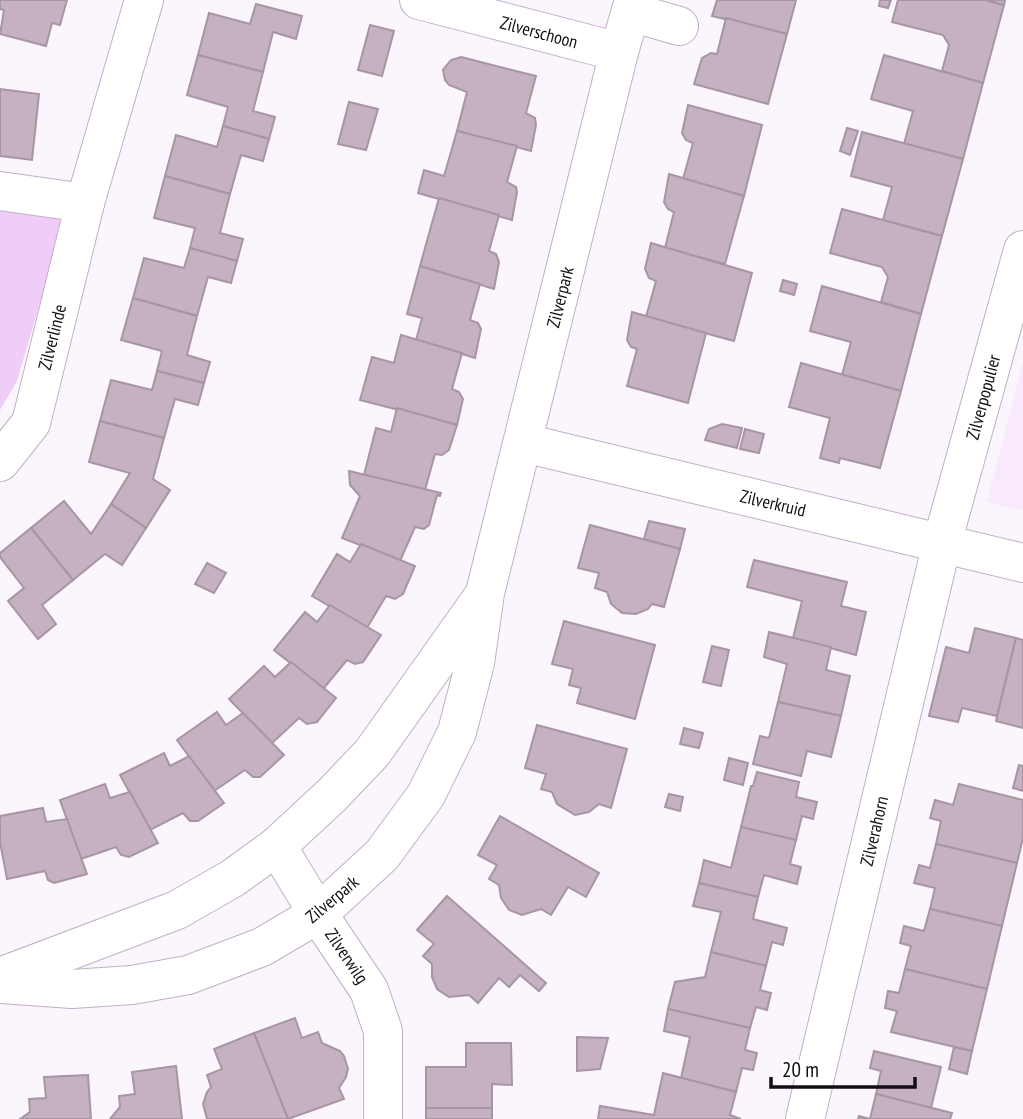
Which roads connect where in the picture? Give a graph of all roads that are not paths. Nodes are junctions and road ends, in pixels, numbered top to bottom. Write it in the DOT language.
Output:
graph roads {
  1 [pos="144,0"];
  2 [pos="419,0"];
  3 [pos="633,6"];
  4 [pos="679,26"];
  5 [pos="619,52"];
  6 [pos="0,191"];
  7 [pos="85,203"];
  8 [pos="1023,250"];
  9 [pos="524,443"];
  10 [pos="0,461"];
  11 [pos="942,543"];
  12 [pos="1023,563"];
  13 [pos="485,593"];
  14 [pos="277,846"];
  15 [pos="318,914"];
  16 [pos="0,977"];
  17 [pos="0,984"];
  18 [pos="383,1119"];
  19 [pos="805,1119"];
  1 -- 7 [label="street, Zilverlinde"];
  2 -- 5 [label="street, Zilverschoon"];
  3 -- 4 [label="street"];
  3 -- 5 [label="street, Zilverpark"];
  5 -- 9 [label="street, Zilverpark"];
  6 -- 7 [label="street"];
  7 -- 10 [label="street, Zilverlinde"];
  8 -- 11 [label="street, Zilverpopulier"];
  9 -- 11 [label="street, Zilverkruid"];
  9 -- 13 [label="street, Zilverpark"];
  11 -- 12 [label="street, Zilverkruid"];
  11 -- 19 [label="street, Zilverahorn"];
  13 -- 14 [label="street, Zilverpark"];
  13 -- 15 [label="street, Zilverpark"];
  14 -- 15 [label="street, Zilverwilg"];
  14 -- 16 [label="street, Zilverpark"];
  15 -- 17 [label="street, Zilverpark"];
  15 -- 18 [label="street, Zilverwilg"];
}
